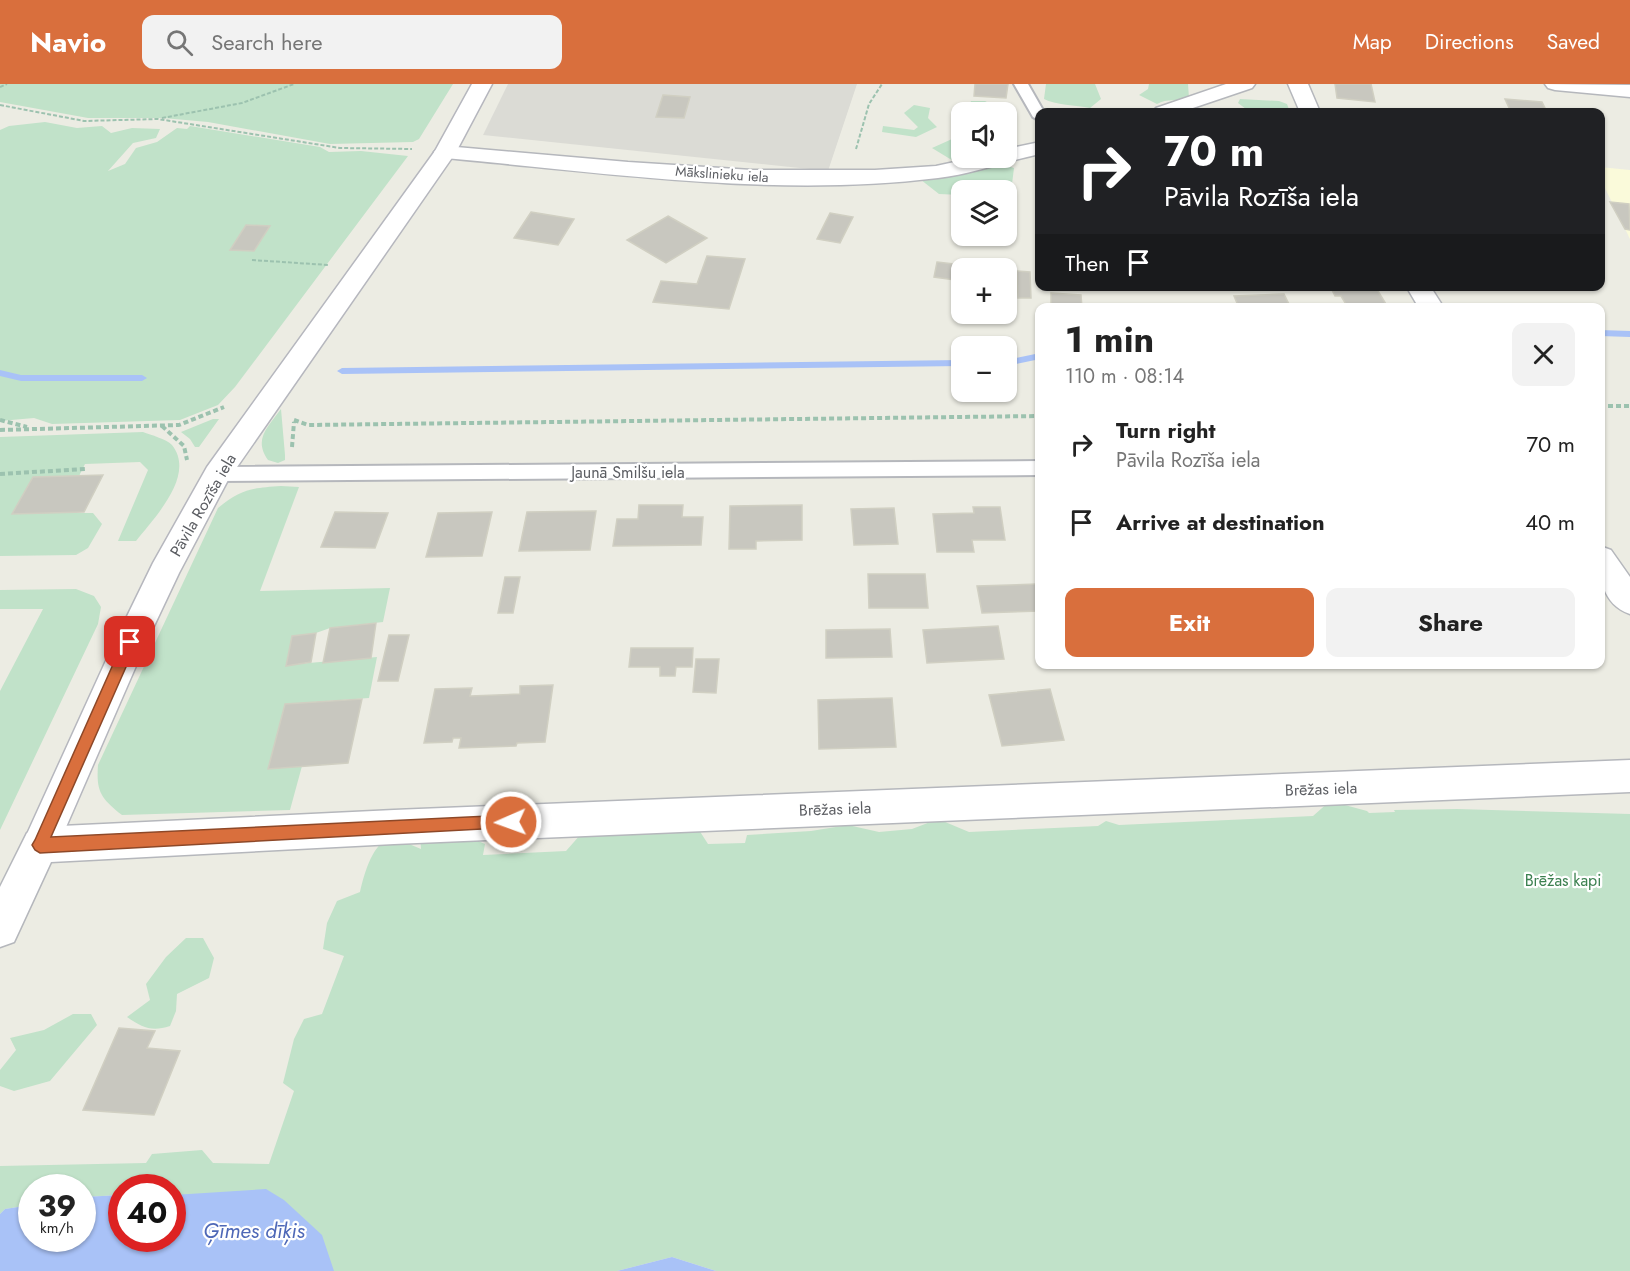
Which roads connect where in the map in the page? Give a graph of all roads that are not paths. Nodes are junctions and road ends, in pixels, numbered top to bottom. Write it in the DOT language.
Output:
graph roads {
  1 [pos="482,84"];
  2 [pos="1022,84"];
  3 [pos="1245,84"];
  4 [pos="1298,84"];
  5 [pos="1555,84"];
  6 [pos="1630,91"];
  7 [pos="1035,108"];
  8 [pos="1175,108"];
  9 [pos="1308,108"];
  10 [pos="1035,149"];
  11 [pos="445,152"];
  12 [pos="1017,153"];
  13 [pos="954,168"];
  14 [pos="1035,468"];
  15 [pos="217,474"];
  16 [pos="1605,565"];
  17 [pos="1630,601"];
  18 [pos="1630,776"];
  19 [pos="40,845"];
  20 [pos="0,928"];
  1 -- 11 [label="street, Pāvila Rozīša iela"];
  2 -- 7 [label="lane"];
  3 -- 8 [label="street"];
  4 -- 9 [label="street"];
  5 -- 6 [label="street"];
  10 -- 12 [label="street"];
  11 -- 13 [label="street, Mākslinieku iela"];
  11 -- 15 [label="street, Pāvila Rozīša iela"];
  14 -- 15 [label="lane, Jaunā Smilšu iela"];
  15 -- 19 [label="street, Pāvila Rozīša iela"];
  16 -- 17 [label="street"];
  18 -- 19 [label="street, Brēžas iela"];
  19 -- 20 [label="street, Pāvila Rozīša iela"];
}
